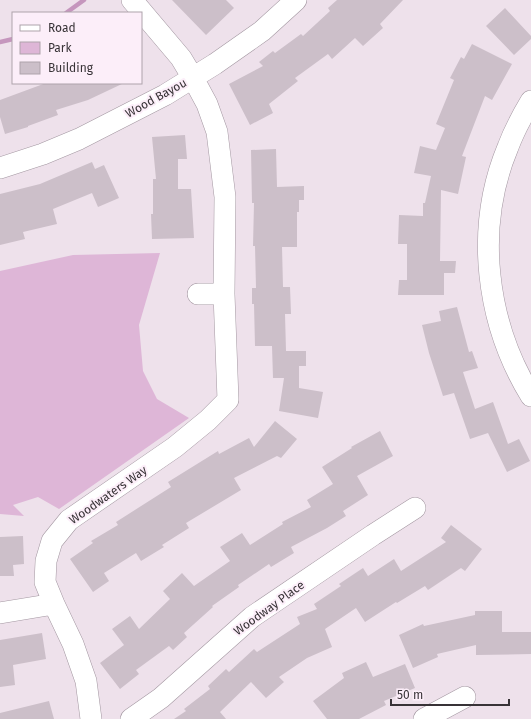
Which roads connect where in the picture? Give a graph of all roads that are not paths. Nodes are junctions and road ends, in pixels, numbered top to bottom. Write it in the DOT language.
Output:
graph roads {
  1 [pos="132,0"];
  2 [pos="296,0"];
  3 [pos="193,78"];
  4 [pos="531,101"];
  5 [pos="0,168"];
  6 [pos="198,294"];
  7 [pos="224,294"];
  8 [pos="531,396"];
  9 [pos="415,508"];
  10 [pos="54,604"];
  11 [pos="0,613"];
  12 [pos="465,697"];
  13 [pos="91,719"];
  14 [pos="131,719"];
  15 [pos="424,719"];
  1 -- 3 [label="street, Woodwaters Way"];
  2 -- 3 [label="street, Wood Bayou"];
  3 -- 5 [label="street, Wood Bayou"];
  3 -- 7 [label="street, Woodwaters Way"];
  4 -- 8 [label="street"];
  6 -- 7 [label="street"];
  7 -- 10 [label="street, Woodwaters Way"];
  9 -- 14 [label="street, Woodway Place"];
  10 -- 11 [label="street"];
  10 -- 13 [label="street, Woodwaters Way"];
  12 -- 15 [label="street"];
}
